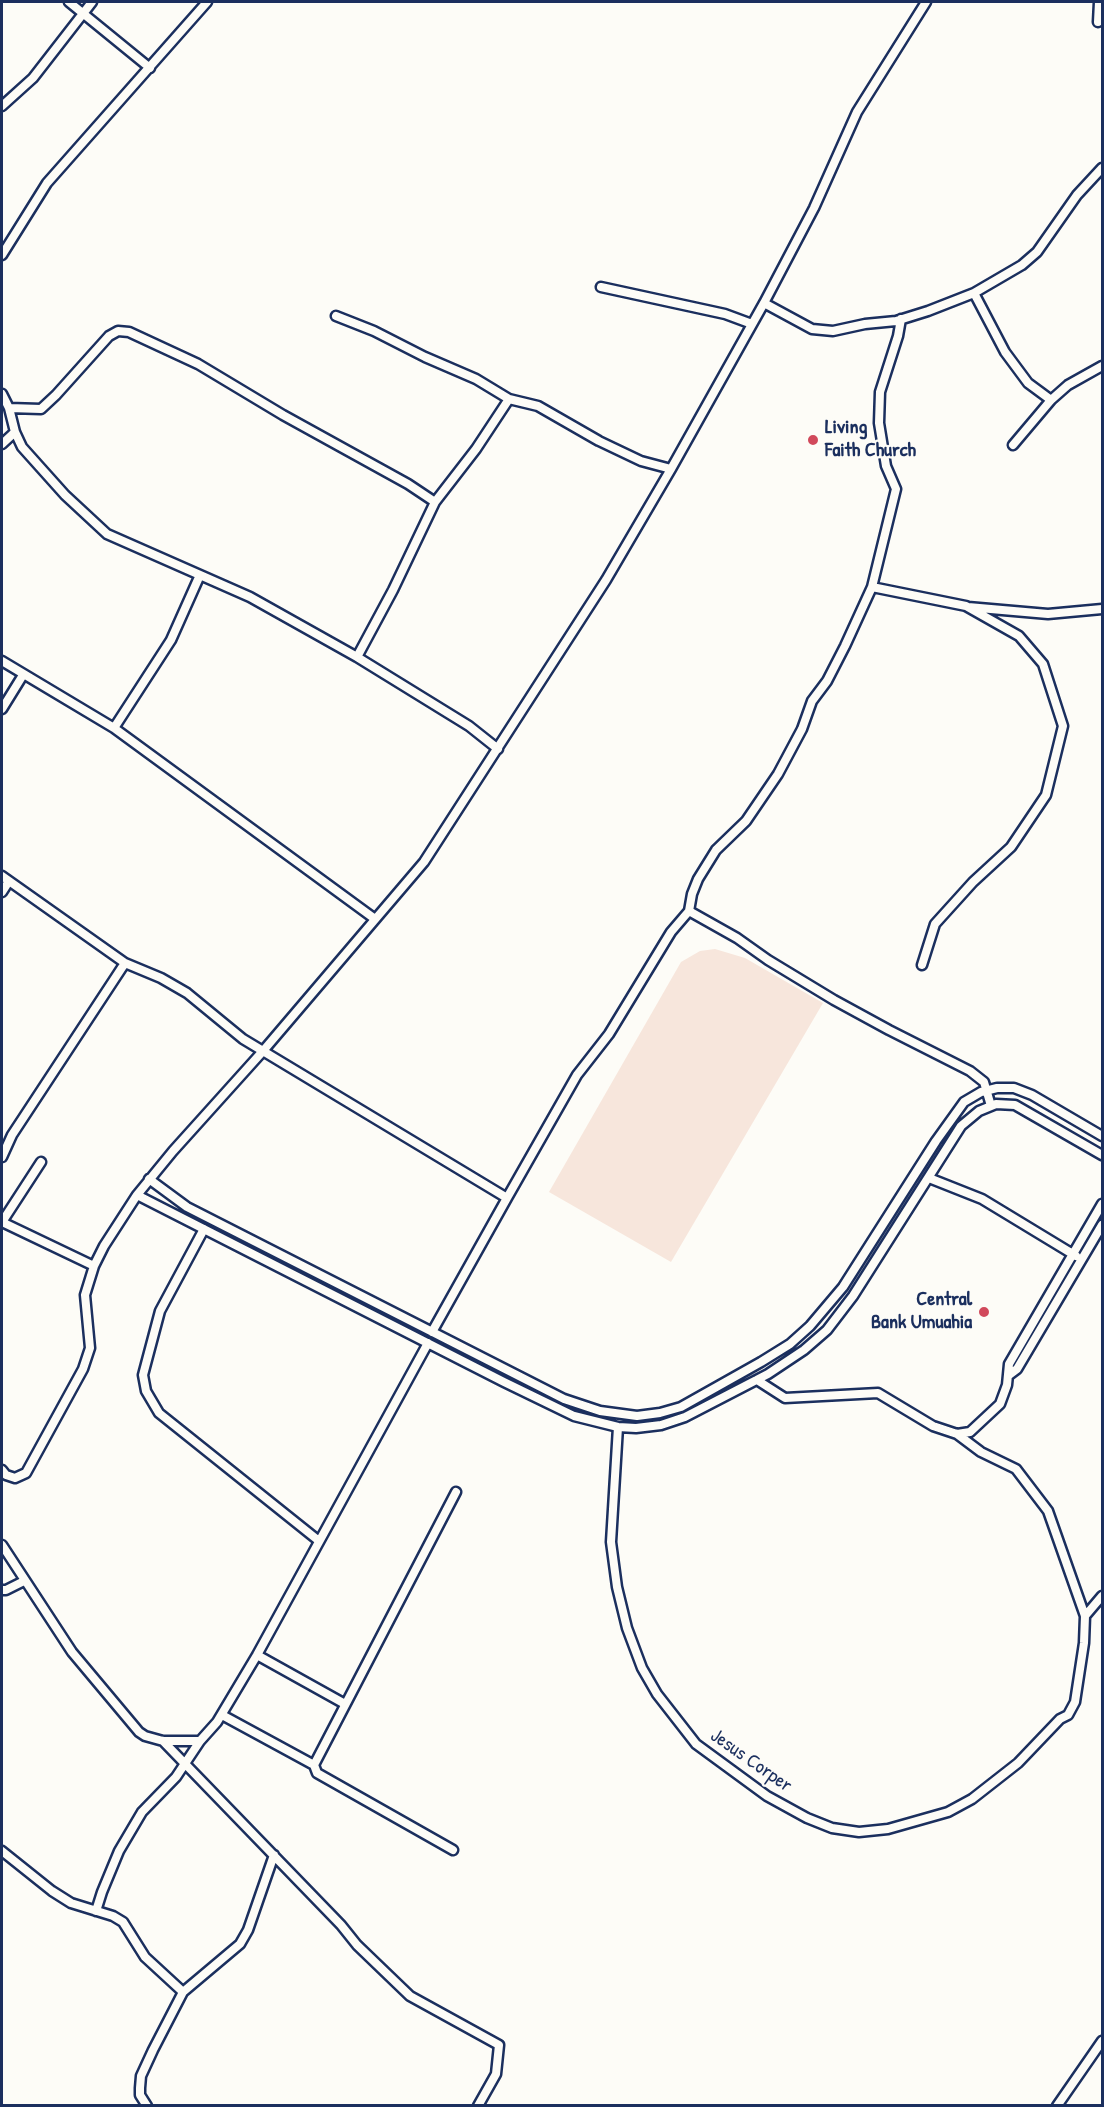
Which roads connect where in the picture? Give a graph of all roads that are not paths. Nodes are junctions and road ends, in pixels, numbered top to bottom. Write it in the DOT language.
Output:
graph roads {
  1 [pos="69,2"];
  2 [pos="92,2"];
  3 [pos="207,2"];
  4 [pos="926,2"];
  5 [pos="1099,2"];
  6 [pos="84,13"];
  7 [pos="1098,22"];
  8 [pos="150,68"];
  9 [pos="2,106"];
  10 [pos="1102,168"];
  11 [pos="2,255"];
  12 [pos="602,287"];
  13 [pos="974,293"];
  14 [pos="764,303"];
  15 [pos="336,316"];
  16 [pos="901,319"];
  17 [pos="752,324"];
  18 [pos="1102,366"];
  19 [pos="2,394"];
  20 [pos="509,399"];
  21 [pos="1051,400"];
  22 [pos="9,408"];
  23 [pos="15,432"];
  24 [pos="2,444"];
  25 [pos="1013,445"];
  26 [pos="671,469"];
  27 [pos="435,502"];
  28 [pos="200,575"];
  29 [pos="872,586"];
  30 [pos="966,606"];
  31 [pos="1102,609"];
  32 [pos="357,657"];
  33 [pos="2,661"];
  34 [pos="23,675"];
  35 [pos="2,709"];
  36 [pos="114,728"];
  37 [pos="498,749"];
  38 [pos="5,879"];
  39 [pos="2,892"];
  40 [pos="689,911"];
  41 [pos="375,919"];
  42 [pos="125,963"];
  43 [pos="922,965"];
  44 [pos="263,1051"];
  45 [pos="987,1090"];
  46 [pos="991,1106"];
  47 [pos="1102,1136"];
  48 [pos="1102,1155"];
  49 [pos="2,1157"];
  50 [pos="41,1162"];
  51 [pos="929,1178"];
  52 [pos="149,1179"];
  53 [pos="137,1195"];
  54 [pos="507,1198"];
  55 [pos="1102,1204"];
  56 [pos="2,1222"];
  57 [pos="1102,1225"];
  58 [pos="204,1229"];
  59 [pos="1073,1254"];
  60 [pos="289,1259"];
  61 [pos="1082,1259"];
  62 [pos="94,1266"];
  63 [pos="284,1270"];
  64 [pos="432,1332"];
  65 [pos="428,1343"];
  66 [pos="515,1375"];
  67 [pos="1009,1375"];
  68 [pos="757,1380"];
  69 [pos="510,1385"];
  70 [pos="618,1427"];
  71 [pos="957,1434"];
  72 [pos="2,1470"];
  73 [pos="456,1492"];
  74 [pos="319,1541"];
  75 [pos="2,1545"];
  76 [pos="24,1581"];
  77 [pos="2,1590"];
  78 [pos="1102,1596"];
  79 [pos="1085,1616"];
  80 [pos="256,1655"];
  81 [pos="345,1704"];
  82 [pos="222,1715"];
  83 [pos="200,1741"];
  84 [pos="163,1742"];
  85 [pos="185,1763"];
  86 [pos="314,1765"];
  87 [pos="453,1850"];
  88 [pos="2,1851"];
  89 [pos="274,1856"];
  90 [pos="96,1911"];
  91 [pos="183,1992"];
  92 [pos="1102,2041"];
  93 [pos="147,2106"];
  94 [pos="478,2106"];
  95 [pos="1057,2106"];
  1 -- 6 [label="street"];
  2 -- 6 [label="street"];
  3 -- 8 [label="street"];
  4 -- 14 [label="street"];
  5 -- 7 [label="street"];
  6 -- 8 [label="street"];
  6 -- 9 [label="street"];
  8 -- 11 [label="street"];
  10 -- 13 [label="street"];
  12 -- 17 [label="street"];
  13 -- 16 [label="street"];
  13 -- 21 [label="street"];
  14 -- 16 [label="street"];
  14 -- 17 [label="street"];
  15 -- 20 [label="street"];
  16 -- 29 [label="street"];
  17 -- 26 [label="street"];
  18 -- 21 [label="street"];
  19 -- 22 [label="street"];
  20 -- 26 [label="street"];
  20 -- 27 [label="street"];
  21 -- 25 [label="street"];
  22 -- 23 [label="street"];
  22 -- 27 [label="street"];
  23 -- 24 [label="street"];
  23 -- 28 [label="street"];
  26 -- 37 [label="street"];
  27 -- 32 [label="street"];
  28 -- 32 [label="street"];
  28 -- 36 [label="street"];
  29 -- 30 [label="street"];
  29 -- 40 [label="street"];
  30 -- 31 [label="street"];
  30 -- 43 [label="street"];
  32 -- 37 [label="street"];
  33 -- 34 [label="street"];
  34 -- 35 [label="street"];
  34 -- 36 [label="street"];
  36 -- 41 [label="street"];
  37 -- 41 [label="street"];
  38 -- 39 [label="street"];
  38 -- 42 [label="street"];
  40 -- 45 [label="street"];
  40 -- 54 [label="street"];
  41 -- 44 [label="street"];
  42 -- 44 [label="street"];
  42 -- 49 [label="street"];
  44 -- 52 [label="street"];
  44 -- 54 [label="street"];
  45 -- 46 [label="street"];
  45 -- 47 [label="street"];
  45 -- 66 [label="street"];
  46 -- 48 [label="street"];
  46 -- 51 [label="street"];
  50 -- 56 [label="street"];
  51 -- 59 [label="street"];
  51 -- 68 [label="street"];
  52 -- 53 [label="street"];
  52 -- 60 [label="street"];
  53 -- 58 [label="street"];
  53 -- 62 [label="street"];
  54 -- 64 [label="street"];
  55 -- 59 [label="street"];
  56 -- 62 [label="street"];
  57 -- 61 [label="street"];
  58 -- 63 [label="street"];
  58 -- 74 [label="street"];
  59 -- 61 [label="street"];
  59 -- 67 [label="street"];
  60 -- 63 [label="street"];
  60 -- 64 [label="street"];
  61 -- 67 [label="street"];
  62 -- 72 [label="street"];
  63 -- 65 [label="street"];
  64 -- 66 [label="street"];
  65 -- 69 [label="street"];
  65 -- 74 [label="street"];
  66 -- 69 [label="street"];
  67 -- 71 [label="street"];
  68 -- 70 [label="street"];
  68 -- 71 [label="street"];
  69 -- 70 [label="street"];
  70 -- 79 [label="street, Jesus Corper"];
  71 -- 79 [label="street"];
  73 -- 81 [label="street"];
  74 -- 80 [label="street"];
  75 -- 76 [label="street"];
  76 -- 77 [label="street"];
  76 -- 84 [label="street"];
  78 -- 79 [label="street"];
  80 -- 81 [label="street"];
  80 -- 82 [label="street"];
  81 -- 86 [label="street"];
  82 -- 83 [label="street"];
  82 -- 86 [label="street"];
  83 -- 84 [label="street"];
  83 -- 85 [label="street"];
  84 -- 85 [label="street"];
  85 -- 89 [label="street"];
  85 -- 90 [label="street"];
  86 -- 87 [label="street"];
  88 -- 90 [label="street"];
  89 -- 91 [label="street"];
  89 -- 94 [label="street"];
  90 -- 91 [label="street"];
  91 -- 93 [label="street"];
  92 -- 95 [label="street"];
}
